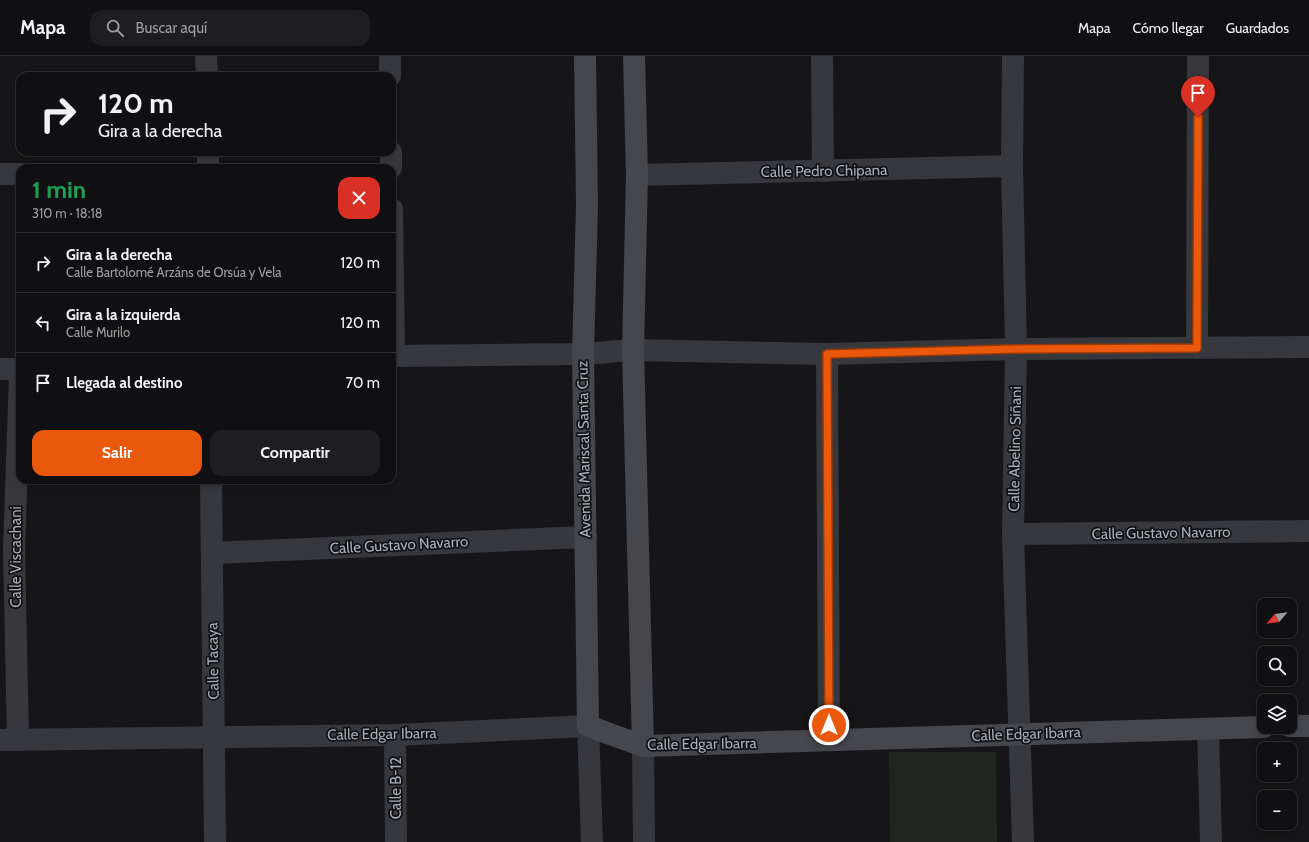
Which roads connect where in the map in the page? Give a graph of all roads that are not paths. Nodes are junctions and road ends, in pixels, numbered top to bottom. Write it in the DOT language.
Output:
graph roads {
  1 [pos="206,56"];
  2 [pos="390,56"];
  3 [pos="585,56"];
  4 [pos="634,56"];
  5 [pos="822,56"];
  6 [pos="1013,56"];
  7 [pos="1198,56"];
  8 [pos="207,72"];
  9 [pos="390,72"];
  10 [pos="1012,166"];
  11 [pos="823,171"];
  12 [pos="0,174"];
  13 [pos="16,174"];
  14 [pos="637,175"];
  15 [pos="1309,347"];
  16 [pos="1197,348"];
  17 [pos="1016,349"];
  18 [pos="633,350"];
  19 [pos="583,354"];
  20 [pos="827,354"];
  21 [pos="396,356"];
  22 [pos="0,369"];
  23 [pos="16,369"];
  24 [pos="16,429"];
  25 [pos="211,484"];
  26 [pos="1309,531"];
  27 [pos="1013,534"];
  28 [pos="586,537"];
  29 [pos="7,550"];
  30 [pos="212,553"];
  31 [pos="588,726"];
  32 [pos="1297,726"];
  33 [pos="1309,726"];
  34 [pos="1257,727"];
  35 [pos="1208,729"];
  36 [pos="1021,734"];
  37 [pos="396,735"];
  38 [pos="214,736"];
  39 [pos="9,740"];
  40 [pos="829,740"];
  41 [pos="643,746"];
  42 [pos="215,842"];
  43 [pos="396,842"];
  44 [pos="592,842"];
  45 [pos="644,842"];
  46 [pos="1023,842"];
  47 [pos="1211,842"];
  1 -- 8 [label="street"];
  2 -- 9 [label="street"];
  3 -- 19 [label="main road, Avenida Mariscal Santa Cruz"];
  4 -- 14 [label="main road"];
  5 -- 11 [label="street"];
  6 -- 10 [label="street, Calle Abelino Siñani"];
  7 -- 16 [label="street"];
  10 -- 11 [label="street, Calle Pedro Chipana"];
  10 -- 17 [label="street, Calle Abelino Siñani"];
  11 -- 14 [label="street, Calle Pedro Chipana"];
  12 -- 13 [label="street"];
  14 -- 18 [label="main road"];
  15 -- 16 [label="street"];
  16 -- 17 [label="street"];
  17 -- 20 [label="street"];
  17 -- 27 [label="street, Calle Abelino Siñani"];
  18 -- 19 [label="street"];
  18 -- 20 [label="street"];
  18 -- 41 [label="main road"];
  19 -- 21 [label="street"];
  19 -- 28 [label="main road, Avenida Mariscal Santa Cruz"];
  20 -- 40 [label="street"];
  22 -- 23 [label="street"];
  24 -- 29 [label="street, Calle Viscachani"];
  25 -- 30 [label="street, Calle Tacaya"];
  26 -- 27 [label="street, Calle Gustavo Navarro"];
  27 -- 36 [label="street, Calle Abelino Siñani"];
  28 -- 30 [label="street, Calle Gustavo Navarro"];
  28 -- 31 [label="main road, Avenida Mariscal Santa Cruz"];
  29 -- 39 [label="street, Calle Viscachani"];
  30 -- 38 [label="street, Calle Tacaya"];
  31 -- 37 [label="street, Calle Edgar Ibarra"];
  31 -- 41 [label="main road, Calle Edgar Ibarra"];
  31 -- 44 [label="street, Avenida Mariscal Santa Cruz"];
  32 -- 33 [label="main road"];
  34 -- 35 [label="main road, Calle Edgar Ibarra"];
  35 -- 36 [label="main road, Calle Edgar Ibarra"];
  35 -- 47 [label="street"];
  36 -- 40 [label="main road, Calle Edgar Ibarra"];
  36 -- 46 [label="street, Calle Abelino Siñani"];
  37 -- 38 [label="street, Calle Edgar Ibarra"];
  37 -- 43 [label="street, Calle B-12"];
  38 -- 39 [label="street, Calle Edgar Ibarra"];
  38 -- 42 [label="street, Calle Tacaya"];
  40 -- 41 [label="main road, Calle Edgar Ibarra"];
  41 -- 45 [label="street"];
}
